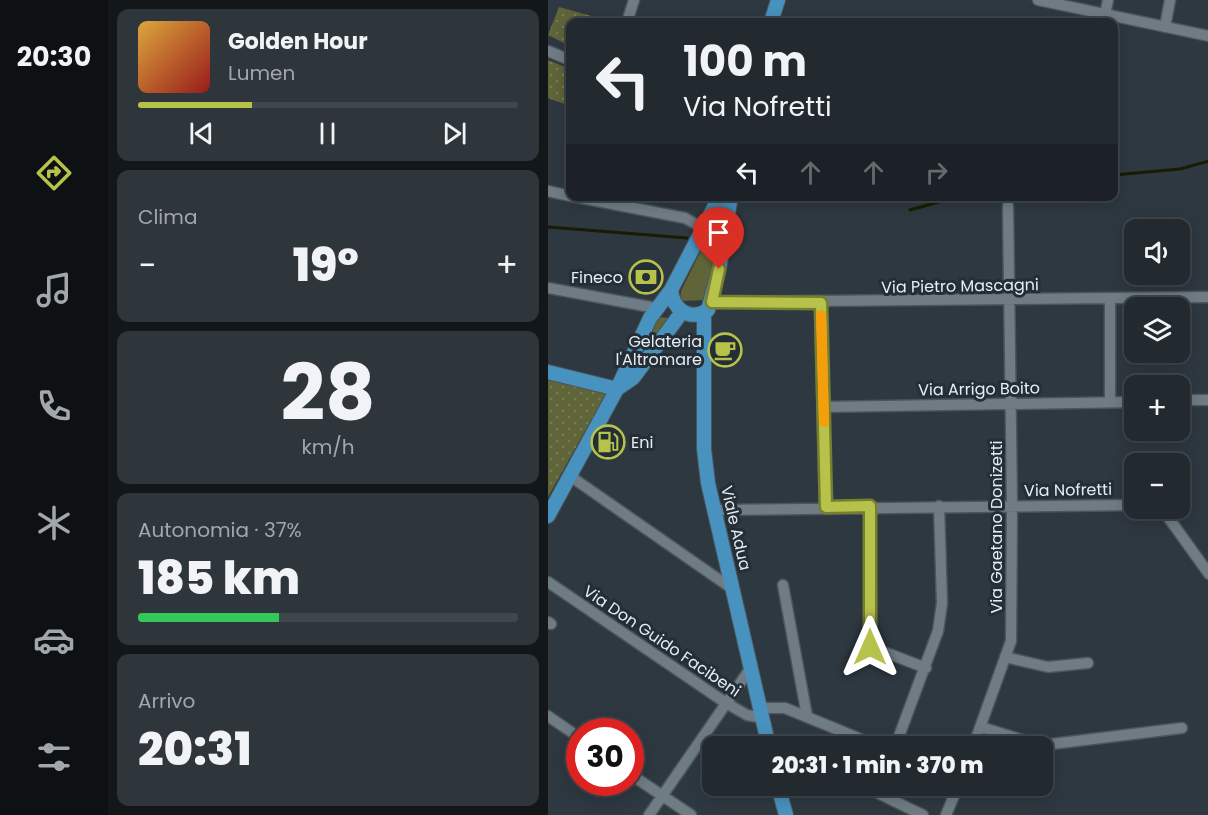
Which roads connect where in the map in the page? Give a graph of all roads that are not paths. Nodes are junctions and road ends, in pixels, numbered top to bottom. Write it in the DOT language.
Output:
graph roads {
  1 [pos="634,0"];
  2 [pos="769,0"];
  3 [pos="778,0"];
  4 [pos="1038,0"];
  5 [pos="1108,0"];
  6 [pos="1170,0"];
  7 [pos="1105,15"];
  8 [pos="628,18"];
  9 [pos="764,18"];
  10 [pos="773,18"];
  11 [pos="1165,27"];
  12 [pos="1208,36"];
  13 [pos="548,51"];
  14 [pos="566,58"];
  15 [pos="548,191"];
  16 [pos="566,195"];
  17 [pos="592,201"];
  18 [pos="718,201"];
  19 [pos="730,201"];
  20 [pos="1008,206"];
  21 [pos="705,226"];
  22 [pos="726,233"];
  23 [pos="548,288"];
  24 [pos="671,290"];
  25 [pos="1208,297"];
  26 [pos="1110,299"];
  27 [pos="1009,301"];
  28 [pos="821,303"];
  29 [pos="656,308"];
  30 [pos="708,308"];
  31 [pos="682,312"];
  32 [pos="548,372"];
  33 [pos="617,389"];
  34 [pos="1190,400"];
  35 [pos="1208,400"];
  36 [pos="1110,402"];
  37 [pos="1124,402"];
  38 [pos="1010,403"];
  39 [pos="824,407"];
  40 [pos="570,476"];
  41 [pos="1013,505"];
  42 [pos="1124,505"];
  43 [pos="870,506"];
  44 [pos="939,506"];
  45 [pos="826,507"];
  46 [pos="714,510"];
  47 [pos="548,516"];
  48 [pos="1169,519"];
  49 [pos="1208,574"];
  50 [pos="548,582"];
  51 [pos="783,585"];
  52 [pos="734,590"];
  53 [pos="1005,657"];
  54 [pos="1088,663"];
  55 [pos="752,666"];
  56 [pos="926,668"];
  57 [pos="726,703"];
  58 [pos="762,713"];
  59 [pos="548,716"];
  60 [pos="807,716"];
  61 [pos="981,727"];
  62 [pos="566,728"];
  63 [pos="1182,728"];
  64 [pos="767,736"];
  65 [pos="854,736"];
  66 [pos="899,736"];
  67 [pos="977,736"];
  68 [pos="644,784"];
  69 [pos="662,796"];
  70 [pos="780,796"];
  71 [pos="884,796"];
  72 [pos="954,796"];
  73 [pos="782,812"];
  74 [pos="649,815"];
  75 [pos="691,815"];
  76 [pos="923,815"];
  77 [pos="947,815"];
  1 -- 8 [label="street"];
  2 -- 9 [label="main road"];
  3 -- 10 [label="main road"];
  4 -- 7 [label="street"];
  5 -- 7 [label="street"];
  6 -- 11 [label="street"];
  7 -- 11 [label="street"];
  11 -- 12 [label="street"];
  13 -- 14 [label="street"];
  15 -- 16 [label="street"];
  17 -- 21 [label="street"];
  18 -- 21 [label="main road"];
  19 -- 22 [label="main road, Viale Adua"];
  20 -- 27 [label="street, Via Gaetano Donizetti"];
  21 -- 22 [label="main road"];
  21 -- 24 [label="main road"];
  22 -- 30 [label="main road, Viale Adua"];
  23 -- 29 [label="street"];
  24 -- 29 [label="main road"];
  24 -- 31 [label="main road"];
  25 -- 26 [label="street, Via Pietro Mascagni"];
  26 -- 27 [label="street, Via Pietro Mascagni"];
  26 -- 36 [label="street"];
  27 -- 28 [label="street, Via Pietro Mascagni"];
  27 -- 38 [label="street, Via Gaetano Donizetti"];
  28 -- 30 [label="street, Via Pietro Mascagni"];
  28 -- 39 [label="street"];
  29 -- 33 [label="main road"];
  30 -- 31 [label="main road"];
  30 -- 46 [label="main road, Viale Adua"];
  31 -- 33 [label="main road"];
  32 -- 33 [label="main road"];
  33 -- 40 [label="main road"];
  34 -- 35 [label="street"];
  36 -- 37 [label="street, Via Arrigo Boito"];
  36 -- 38 [label="street, Via Arrigo Boito"];
  38 -- 39 [label="street, Via Arrigo Boito"];
  38 -- 41 [label="street, Via Gaetano Donizetti"];
  39 -- 45 [label="street"];
  40 -- 47 [label="main road"];
  40 -- 52 [label="street"];
  41 -- 42 [label="street, Via Nofretti"];
  41 -- 44 [label="street, Via Nofretti"];
  41 -- 53 [label="street, Via Gaetano Donizetti"];
  43 -- 44 [label="street, Via Nofretti"];
  43 -- 45 [label="street, Via Nofretti"];
  43 -- 56 [label="street"];
  44 -- 56 [label="street"];
  45 -- 46 [label="street, Via Nofretti"];
  46 -- 52 [label="main road, Viale Adua"];
  48 -- 49 [label="street"];
  50 -- 57 [label="street, Via Don Guido Facibeni"];
  51 -- 60 [label="street"];
  52 -- 55 [label="main road, Viale Adua"];
  53 -- 54 [label="street"];
  53 -- 61 [label="street, Via Gaetano Donizetti"];
  55 -- 57 [label="street"];
  55 -- 58 [label="main road, Viale Adua"];
  56 -- 66 [label="street"];
  57 -- 58 [label="street, Via Don Guido Facibeni"];
  57 -- 69 [label="street"];
  58 -- 60 [label="street, Via Don Guido Facibeni"];
  58 -- 64 [label="main road, Viale Adua"];
  59 -- 62 [label="street"];
  60 -- 65 [label="street, Via Don Guido Facibeni"];
  61 -- 63 [label="street"];
  61 -- 67 [label="street, Via Gaetano Donizetti"];
  68 -- 69 [label="street"];
  69 -- 74 [label="street"];
  69 -- 75 [label="street"];
  70 -- 73 [label="main road"];
  71 -- 76 [label="street"];
  72 -- 77 [label="street"];
}
